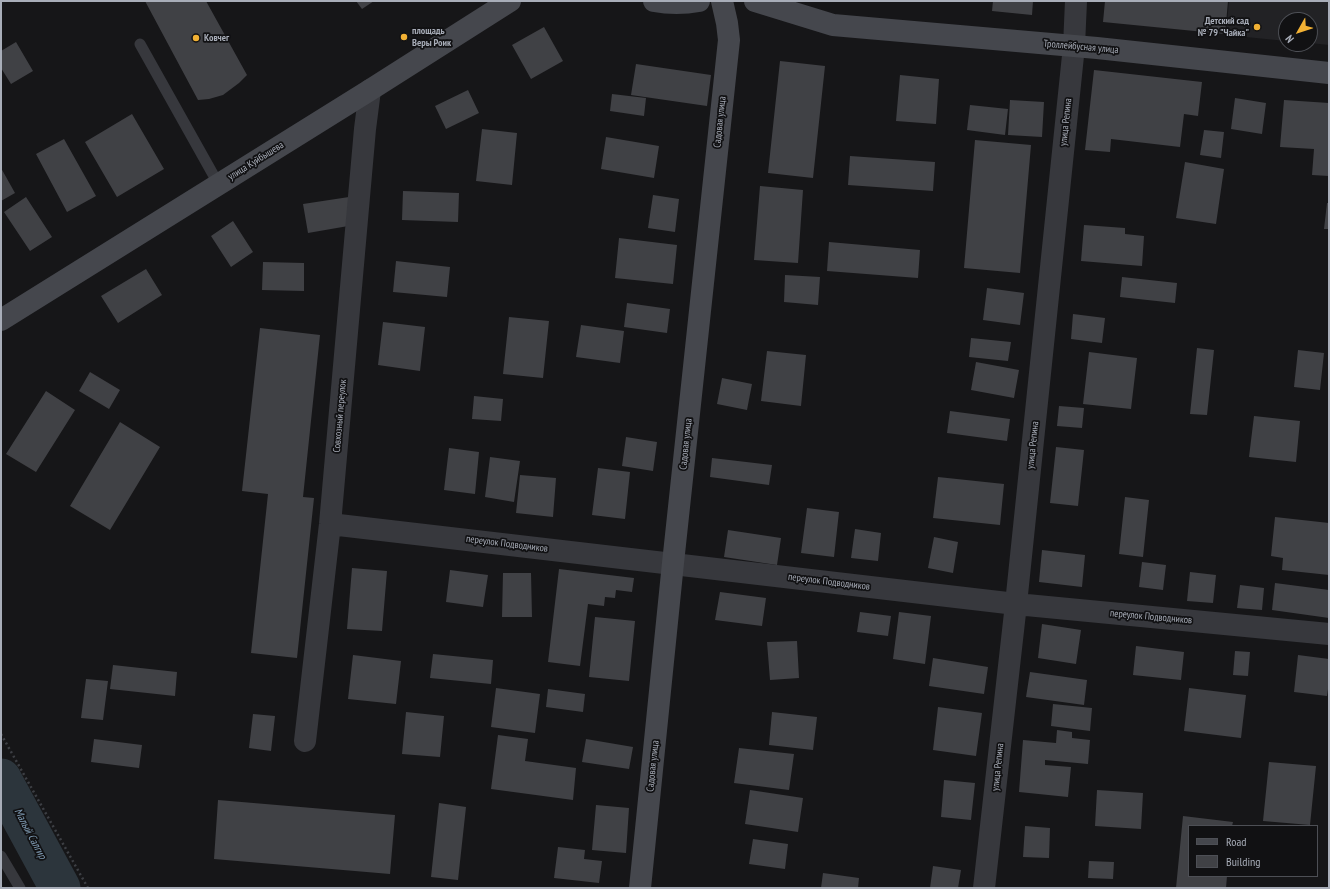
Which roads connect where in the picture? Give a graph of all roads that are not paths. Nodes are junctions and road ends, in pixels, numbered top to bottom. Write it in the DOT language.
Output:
graph roads {
  1 [pos="510,1"];
  2 [pos="654,1"];
  3 [pos="699,1"];
  4 [pos="722,1"];
  5 [pos="755,1"];
  6 [pos="803,1"];
  7 [pos="1076,1"];
  8 [pos="833,25"];
  9 [pos="140,44"];
  10 [pos="1074,46"];
  11 [pos="1329,73"];
  12 [pos="370,90"];
  13 [pos="219,185"];
  14 [pos="1,320"];
  15 [pos="330,524"];
  16 [pos="673,563"];
  17 [pos="1016,604"];
  18 [pos="1329,634"];
  19 [pos="305,741"];
  20 [pos="1,856"];
  21 [pos="20,888"];
  22 [pos="640,888"];
  23 [pos="984,888"];
  1 -- 12 [label="main road, улица Куйбышева"];
  2 -- 3 [label="main road"];
  4 -- 16 [label="main road, Садовая улица"];
  5 -- 8 [label="main road, Троллейбусная улица"];
  6 -- 8 [label="main road"];
  7 -- 10 [label="street, улица Репина"];
  8 -- 10 [label="main road, Троллейбусная улица"];
  9 -- 13 [label="lane"];
  10 -- 11 [label="main road, Троллейбусная улица"];
  10 -- 17 [label="street, улица Репина"];
  12 -- 13 [label="main road, улица Куйбышева"];
  12 -- 15 [label="street, Совхозный переулок"];
  13 -- 14 [label="main road, улица Куйбышева"];
  15 -- 16 [label="street, переулок Подводников"];
  15 -- 19 [label="street, Совхозный переулок"];
  16 -- 17 [label="street, переулок Подводников"];
  16 -- 22 [label="main road, Садовая улица"];
  17 -- 18 [label="street, переулок Подводников"];
  17 -- 23 [label="street, улица Репина"];
  20 -- 21 [label="lane"];
}
